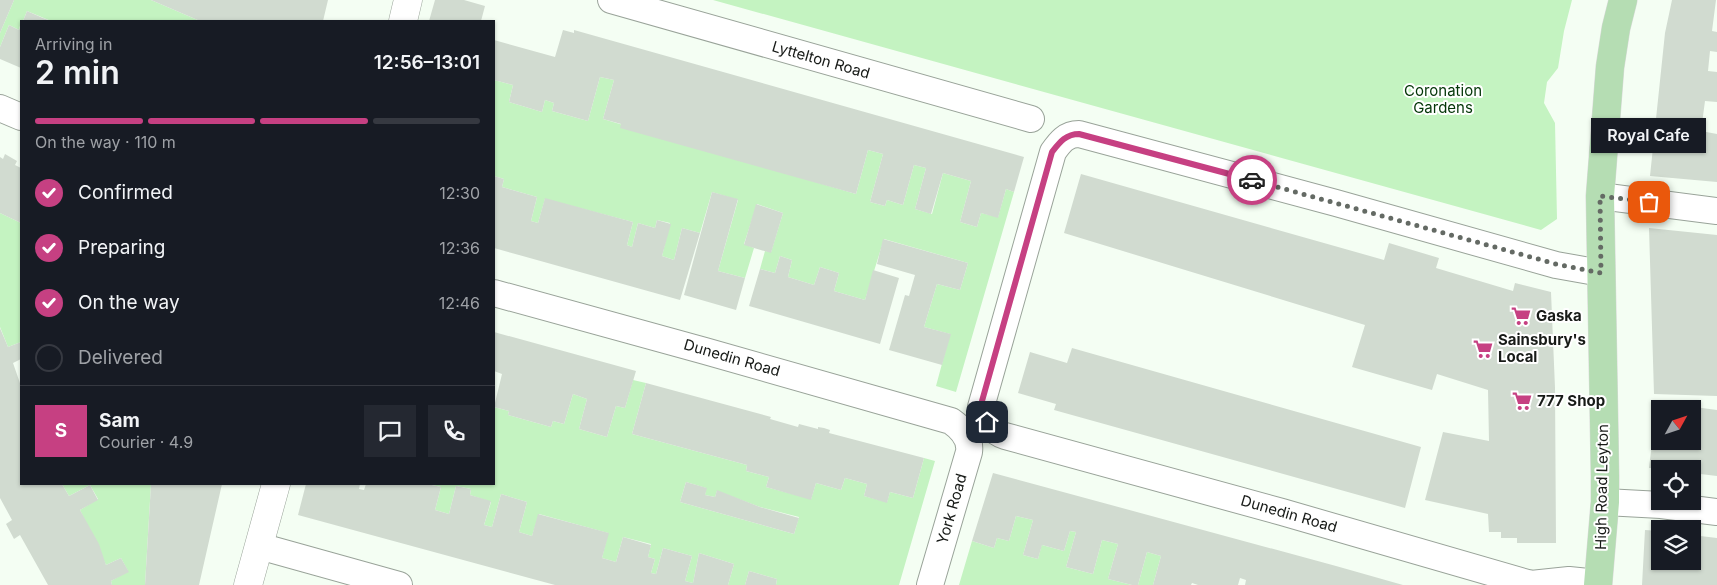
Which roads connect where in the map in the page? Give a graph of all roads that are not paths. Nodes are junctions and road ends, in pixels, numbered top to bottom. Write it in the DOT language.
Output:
graph roads {
  1 [pos="408,0"];
  2 [pos="611,0"];
  3 [pos="1623,0"];
  4 [pos="403,20"];
  5 [pos="0,108"];
  6 [pos="20,116"];
  7 [pos="1030,119"];
  8 [pos="1600,196"];
  9 [pos="1717,211"];
  10 [pos="1601,273"];
  11 [pos="495,293"];
  12 [pos="976,427"];
  13 [pos="276,485"];
  14 [pos="1605,502"];
  15 [pos="1717,512"];
  16 [pos="259,546"];
  17 [pos="1598,584"];
  18 [pos="248,585"];
  19 [pos="399,585"];
  20 [pos="930,585"];
  1 -- 4 [label="street"];
  2 -- 7 [label="street, Lyttelton Road"];
  3 -- 8 [label="main road, High Road Leyton"];
  5 -- 6 [label="street"];
  8 -- 9 [label="street"];
  8 -- 10 [label="main road, High Road Leyton"];
  10 -- 12 [label="street, York Road"];
  10 -- 14 [label="main road, High Road Leyton"];
  11 -- 12 [label="street, Dunedin Road"];
  12 -- 17 [label="street, Dunedin Road"];
  12 -- 20 [label="street, York Road"];
  13 -- 16 [label="street"];
  14 -- 15 [label="street"];
  14 -- 17 [label="main road, High Road Leyton"];
  16 -- 18 [label="street"];
  16 -- 19 [label="street"];
}
